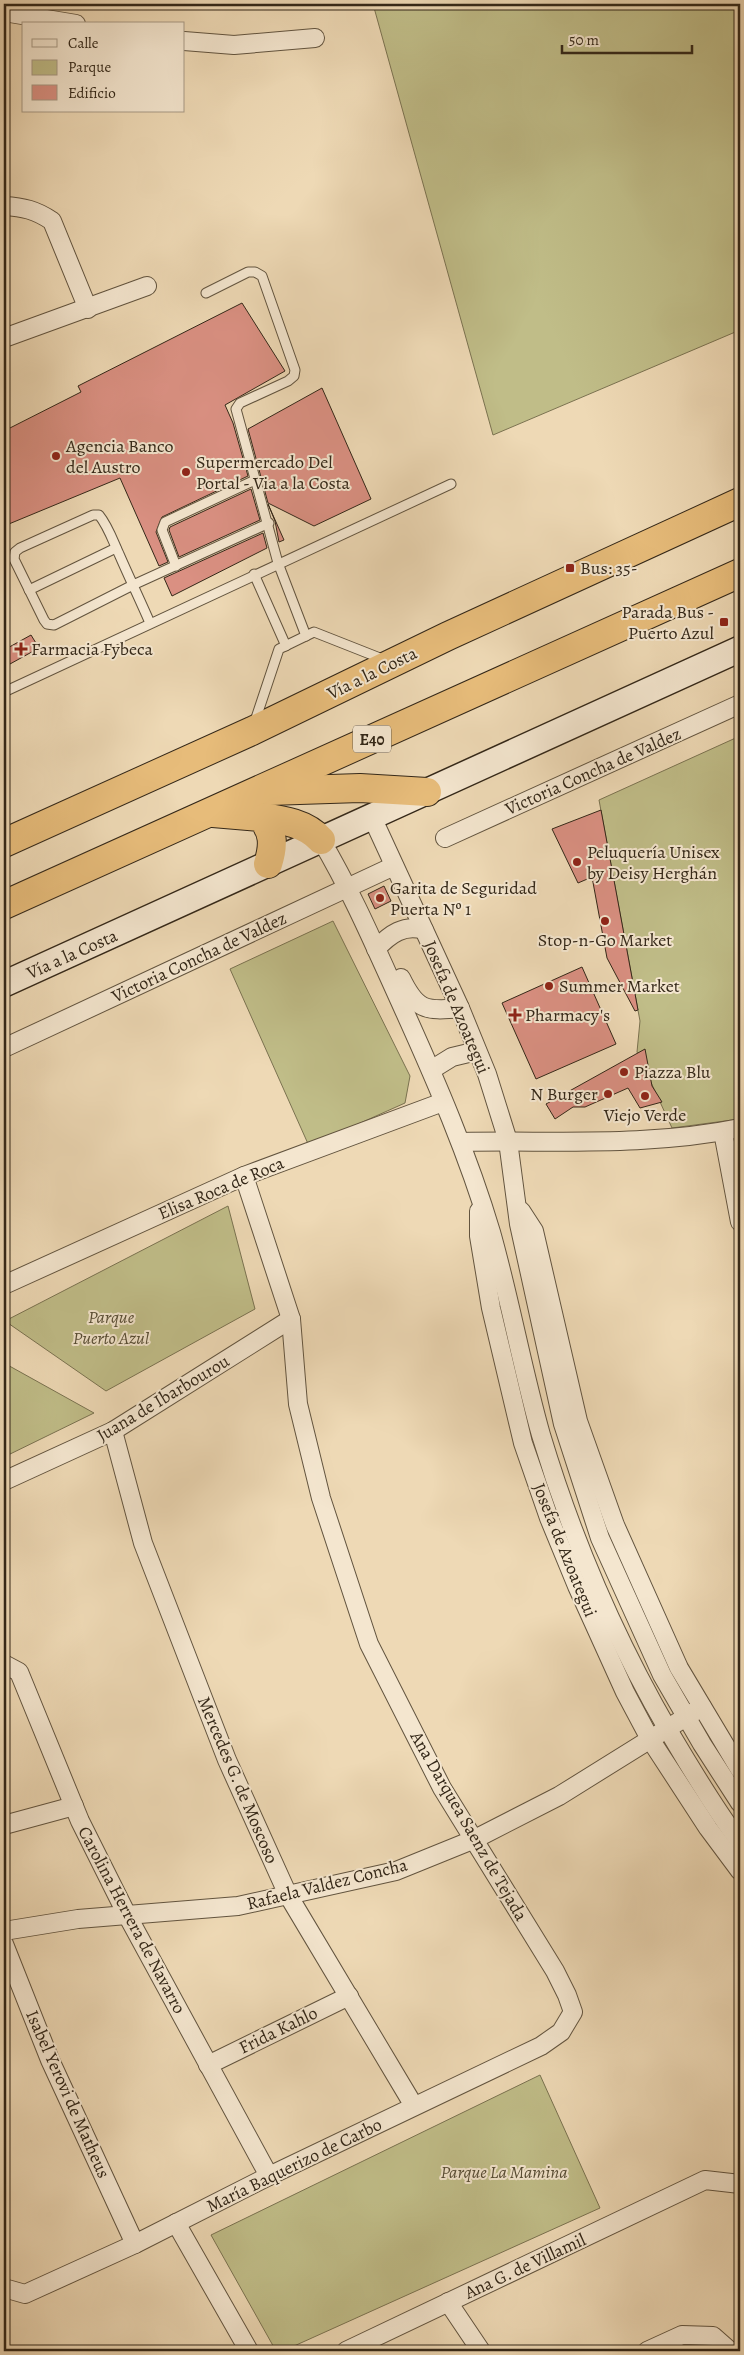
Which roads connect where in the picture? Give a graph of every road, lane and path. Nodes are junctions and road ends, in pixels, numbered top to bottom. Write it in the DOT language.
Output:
graph roads {
  1 [pos="4,12"];
  2 [pos="64,22"];
  3 [pos="315,38"];
  4 [pos="185,41"];
  5 [pos="4,206"];
  6 [pos="147,286"];
  7 [pos="206,293"];
  8 [pos="88,309"];
  9 [pos="4,338"];
  10 [pos="255,480"];
  11 [pos="451,484"];
  12 [pos="740,502"];
  13 [pos="269,523"];
  14 [pos="116,548"];
  15 [pos="278,563"];
  16 [pos="176,566"];
  17 [pos="740,573"];
  18 [pos="254,574"];
  19 [pos="133,585"];
  20 [pos="29,590"];
  21 [pos="150,623"];
  22 [pos="306,636"];
  23 [pos="286,646"];
  24 [pos="740,649"];
  25 [pos="392,663"];
  26 [pos="4,692"];
  27 [pos="740,704"];
  28 [pos="252,732"];
  29 [pos="427,792"];
  30 [pos="258,804"];
  31 [pos="372,817"];
  32 [pos="445,838"];
  33 [pos="321,840"];
  34 [pos="4,843"];
  35 [pos="268,864"];
  36 [pos="394,866"];
  37 [pos="348,888"];
  38 [pos="4,905"];
  39 [pos="424,930"];
  40 [pos="378,953"];
  41 [pos="4,984"];
  42 [pos="460,1008"];
  43 [pos="4,1048"];
  44 [pos="477,1051"];
  45 [pos="430,1070"];
  46 [pos="443,1102"];
  47 [pos="740,1128"];
  48 [pos="723,1132"];
  49 [pos="508,1141"];
  50 [pos="461,1142"];
  51 [pos="244,1176"];
  52 [pos="479,1196"];
  53 [pos="517,1204"];
  54 [pos="740,1222"];
  55 [pos="4,1285"];
  56 [pos="290,1319"];
  57 [pos="113,1431"];
  58 [pos="4,1481"];
  59 [pos="4,1664"];
  60 [pos="702,1707"];
  61 [pos="685,1717"];
  62 [pos="666,1729"];
  63 [pos="650,1739"];
  64 [pos="740,1770"];
  65 [pos="740,1803"];
  66 [pos="74,1806"];
  67 [pos="4,1825"];
  68 [pos="475,1839"];
  69 [pos="740,1842"];
  70 [pos="740,1871"];
  71 [pos="288,1895"];
  72 [pos="127,1915"];
  73 [pos="4,1931"];
  74 [pos="4,1944"];
  75 [pos="349,1996"];
  76 [pos="573,2012"];
  77 [pos="208,2065"];
  78 [pos="414,2106"];
  79 [pos="269,2176"];
  80 [pos="740,2184"];
  81 [pos="176,2223"];
  82 [pos="134,2244"];
  83 [pos="4,2288"];
  84 [pos="448,2302"];
  85 [pos="249,2351"];
  86 [pos="346,2351"];
  87 [pos="481,2351"];
  88 [pos="647,2351"];
  89 [pos="730,2351"];
  1 -- 2 [label="street"];
  3 -- 4 [label="street"];
  5 -- 8 [label="street"];
  6 -- 8 [label="street"];
  7 -- 10 [label="lane"];
  8 -- 9 [label="street"];
  10 -- 13 [label="lane"];
  10 -- 16 [label="lane"];
  11 -- 15 [label="lane"];
  12 -- 25 [label="highway, Vía a la Costa"];
  13 -- 15 [label="lane"];
  13 -- 16 [label="lane"];
  14 -- 19 [label="lane"];
  14 -- 20 [label="lane"];
  14 -- 20 [label="lane"];
  15 -- 18 [label="lane"];
  15 -- 22 [label="lane"];
  16 -- 19 [label="lane"];
  17 -- 30 [label="highway, E40"];
  18 -- 21 [label="lane"];
  18 -- 23 [label="lane"];
  19 -- 20 [label="lane"];
  19 -- 21 [label="lane"];
  21 -- 26 [label="lane"];
  22 -- 23 [label="lane"];
  22 -- 25 [label="lane"];
  23 -- 28 [label="lane"];
  24 -- 29 [label="street, Vía a la Costa"];
  25 -- 28 [label="highway, Vía a la Costa"];
  27 -- 32 [label="street, Victoria Concha de Valdez"];
  28 -- 34 [label="highway, Vía a la Costa"];
  29 -- 30 [label="highway"];
  29 -- 31 [label="street, Vía a la Costa"];
  30 -- 33 [label="highway"];
  30 -- 35 [label="highway"];
  30 -- 38 [label="highway"];
  31 -- 33 [label="street, Vía a la Costa"];
  31 -- 36 [label="street, Josefa de Azoategui"];
  33 -- 35 [label="street, Vía a la Costa"];
  33 -- 37 [label="street, Josefa de Azoategui"];
  35 -- 41 [label="street, Vía a la Costa"];
  36 -- 37 [label="street, Victoria Concha de Valdez"];
  36 -- 39 [label="street, Josefa de Azoategui"];
  37 -- 40 [label="street, Josefa de Azoategui"];
  37 -- 43 [label="street, Victoria Concha de Valdez"];
  39 -- 40 [label="street"];
  39 -- 42 [label="street, Josefa de Azoategui"];
  40 -- 42 [label="street"];
  40 -- 45 [label="street, Josefa de Azoategui"];
  42 -- 44 [label="street, Josefa de Azoategui"];
  44 -- 45 [label="street"];
  44 -- 49 [label="street, Josefa de Azoategui"];
  45 -- 46 [label="street, Josefa de Azoategui"];
  46 -- 50 [label="street, Josefa de Azoategui"];
  46 -- 51 [label="street, Elisa Roca de Roca"];
  47 -- 48 [label="street"];
  48 -- 49 [label="street"];
  48 -- 54 [label="street"];
  49 -- 50 [label="street"];
  49 -- 53 [label="street, Josefa de Azoategui"];
  50 -- 52 [label="street, Josefa de Azoategui"];
  51 -- 55 [label="street, Elisa Roca de Roca"];
  51 -- 56 [label="street, Ana Darquea Saenz de Tejada"];
  52 -- 62 [label="street, Josefa de Azoategui"];
  52 -- 63 [label="street, Josefa de Azoategui"];
  53 -- 60 [label="street, Josefa de Azoategui"];
  53 -- 61 [label="street, Josefa de Azoategui"];
  56 -- 57 [label="street, Juana de Ibarbourou"];
  56 -- 68 [label="street, Ana Darquea Saenz de Tejada"];
  57 -- 58 [label="street, Juana de Ibarbourou"];
  57 -- 71 [label="street, Mercedes G. de Moscoso"];
  59 -- 66 [label="street, Carolina Herrera de Navarro"];
  60 -- 61 [label="street, Rafaela Valdez Concha"];
  60 -- 64 [label="street, Josefa de Azoategui"];
  61 -- 62 [label="street, Rafaela Valdez Concha"];
  61 -- 65 [label="street, Josefa de Azoategui"];
  62 -- 63 [label="street, Rafaela Valdez Concha"];
  62 -- 69 [label="street, Josefa de Azoategui"];
  63 -- 68 [label="street, Rafaela Valdez Concha"];
  63 -- 70 [label="street, Josefa de Azoategui"];
  66 -- 67 [label="street"];
  66 -- 72 [label="street, Carolina Herrera de Navarro"];
  68 -- 71 [label="street, Rafaela Valdez Concha"];
  68 -- 76 [label="street, Ana Darquea Saenz de Tejada"];
  71 -- 72 [label="street, Rafaela Valdez Concha"];
  71 -- 75 [label="street, Mercedes G. de Moscoso"];
  72 -- 73 [label="street, Rafaela Valdez Concha"];
  72 -- 77 [label="street, Carolina Herrera de Navarro"];
  74 -- 82 [label="street, Isabel Yerovi de Matheus"];
  75 -- 77 [label="street, Frida Kahlo"];
  75 -- 78 [label="street, Mercedes G. de Moscoso"];
  76 -- 78 [label="street, María Baquerizo de Carbo"];
  77 -- 79 [label="street, Carolina Herrera de Navarro"];
  78 -- 79 [label="street, María Baquerizo de Carbo"];
  79 -- 81 [label="street, María Baquerizo de Carbo"];
  80 -- 84 [label="street, Ana G. de Villamil"];
  81 -- 82 [label="street, María Baquerizo de Carbo"];
  81 -- 85 [label="street"];
  82 -- 83 [label="street, María Baquerizo de Carbo"];
  84 -- 86 [label="street, Ana G. de Villamil"];
  84 -- 87 [label="street"];
  88 -- 89 [label="street"];
}
